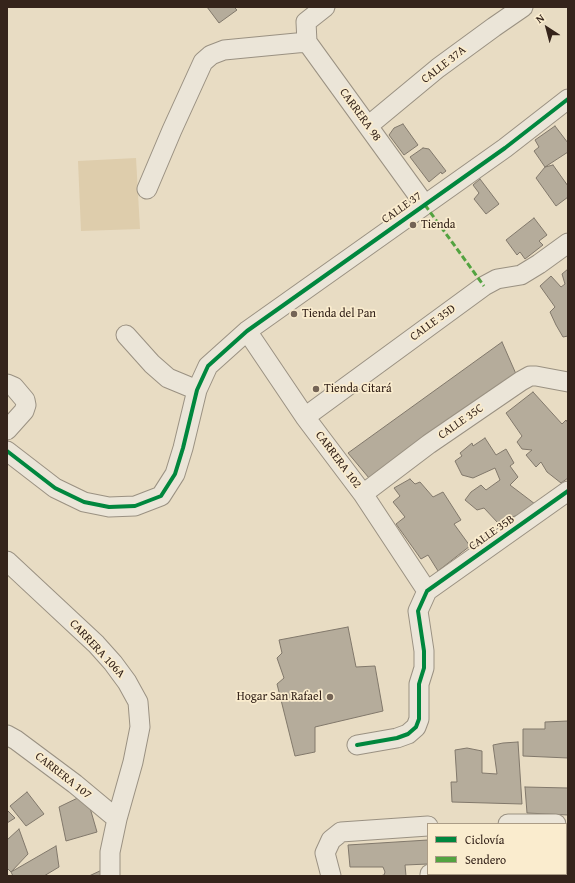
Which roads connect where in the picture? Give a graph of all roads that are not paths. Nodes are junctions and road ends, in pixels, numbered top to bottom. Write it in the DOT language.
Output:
graph roads {
  1 [pos="325,7"];
  2 [pos="524,7"];
  3 [pos="307,42"];
  4 [pos="568,100"];
  5 [pos="368,126"];
  6 [pos="147,189"];
  7 [pos="425,205"];
  8 [pos="568,243"];
  9 [pos="247,331"];
  10 [pos="126,335"];
  11 [pos="568,382"];
  12 [pos="7,384"];
  13 [pos="197,390"];
  14 [pos="305,417"];
  15 [pos="7,430"];
  16 [pos="7,451"];
  17 [pos="568,491"];
  18 [pos="363,494"];
  19 [pos="7,561"];
  20 [pos="428,591"];
  21 [pos="7,735"];
  22 [pos="357,745"];
  23 [pos="117,819"];
  24 [pos="427,826"];
  25 [pos="110,876"];
  26 [pos="331,876"];
  1 -- 3 [label="street"];
  2 -- 5 [label="street, CALLE 37A"];
  3 -- 5 [label="street, CARRERA 98"];
  3 -- 6 [label="street"];
  4 -- 7 [label="street, CALLE 37"];
  5 -- 7 [label="street, CARRERA 98"];
  7 -- 9 [label="street, CALLE 37"];
  8 -- 14 [label="street, CALLE 35D"];
  9 -- 13 [label="street, CALLE 37"];
  9 -- 14 [label="street, CARRERA 102"];
  10 -- 13 [label="street"];
  11 -- 18 [label="street, CALLE 35C"];
  12 -- 15 [label="street"];
  13 -- 16 [label="street, CALLE 37"];
  14 -- 18 [label="street, CARRERA 102"];
  17 -- 20 [label="street, CALLE 35B"];
  18 -- 20 [label="street, CARRERA 102"];
  19 -- 23 [label="street, CARRERA 106A"];
  20 -- 22 [label="street"];
  21 -- 23 [label="street, CARRERA 107"];
  23 -- 25 [label="street, CARRERA 106A"];
  24 -- 26 [label="street"];
}
